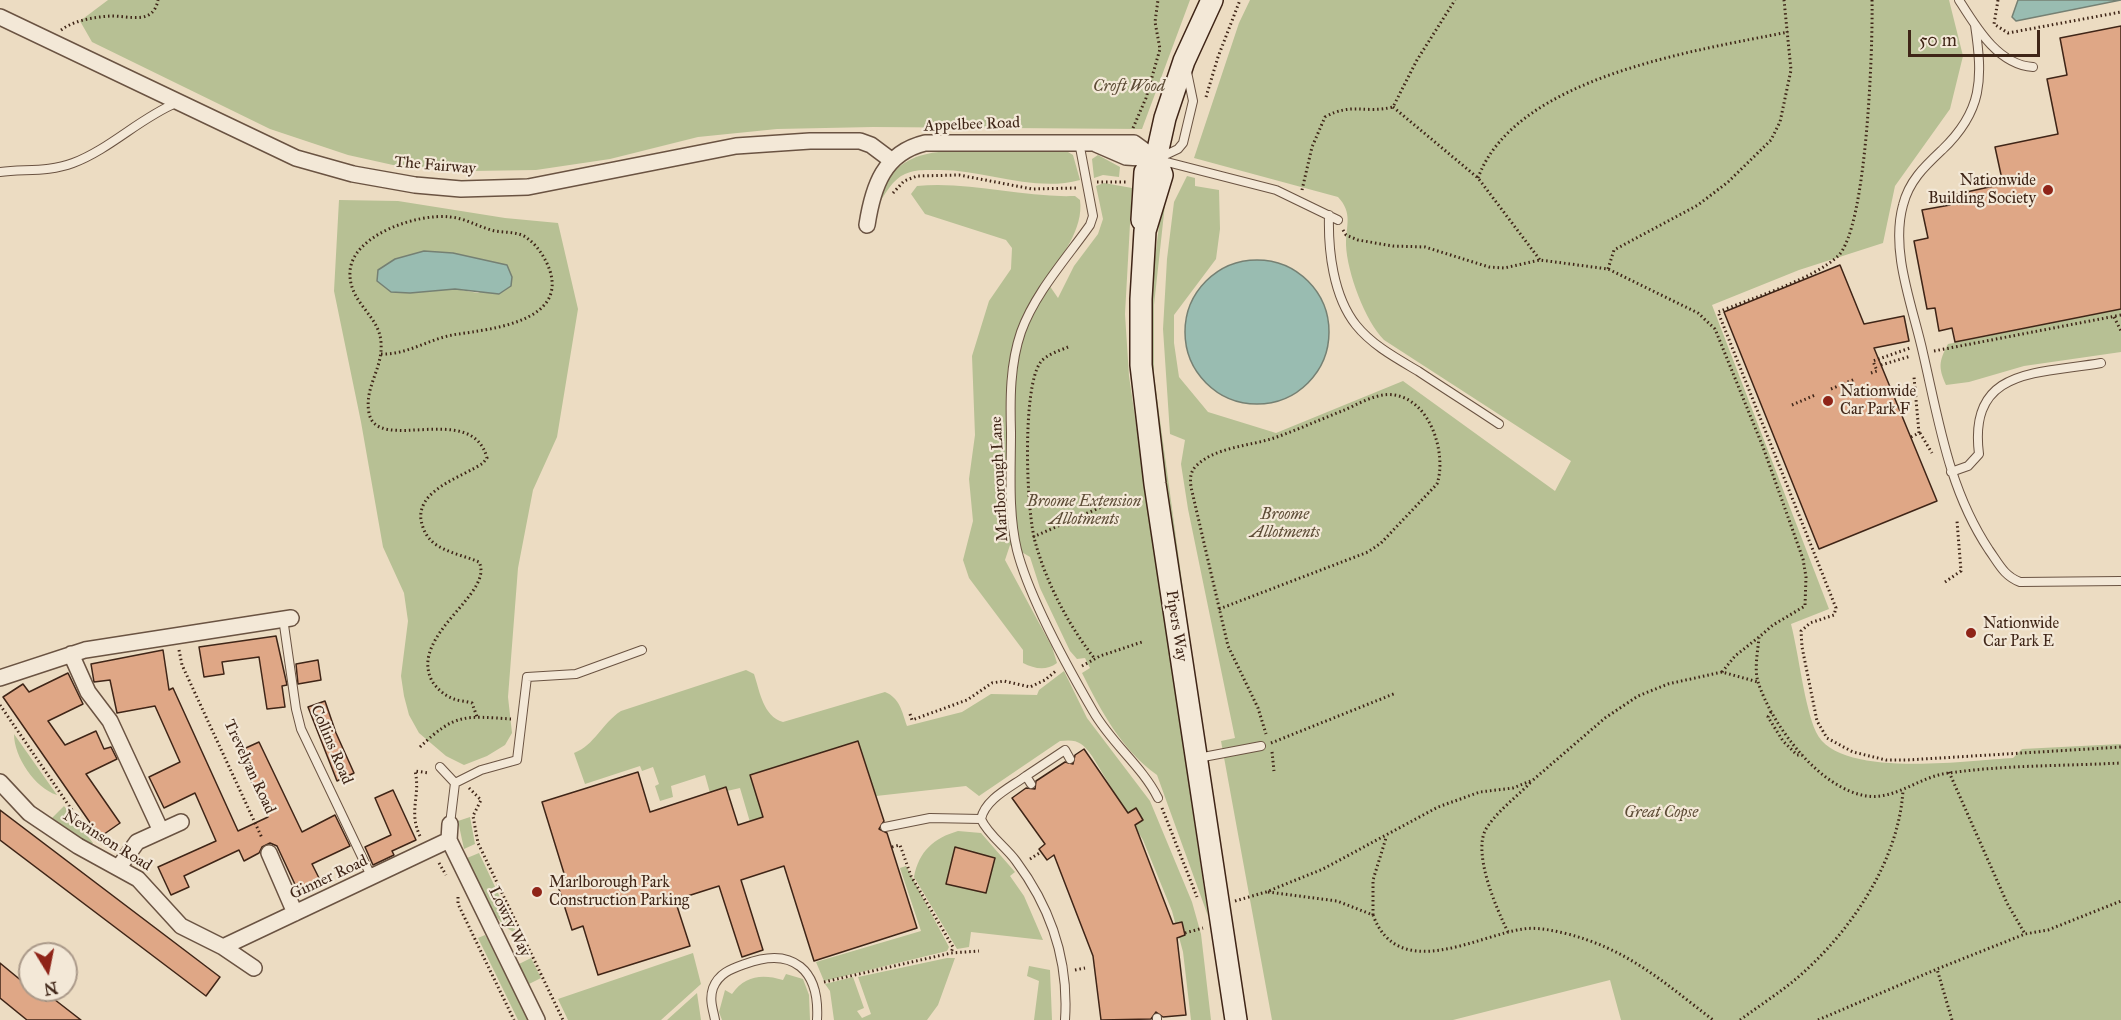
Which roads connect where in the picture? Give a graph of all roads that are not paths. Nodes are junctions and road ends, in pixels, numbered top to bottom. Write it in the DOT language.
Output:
graph roads {
  1 [pos="1212,0"];
  2 [pos="1959,0"];
  3 [pos="0,17"];
  4 [pos="1975,26"];
  5 [pos="2033,67"];
  6 [pos="178,102"];
  7 [pos="1086,142"];
  8 [pos="1156,159"];
  9 [pos="891,160"];
  10 [pos="0,172"];
  11 [pos="1329,215"];
  12 [pos="1338,220"];
  13 [pos="867,225"];
  14 [pos="1145,231"];
  15 [pos="2101,363"];
  16 [pos="1498,424"];
  17 [pos="1951,472"];
  18 [pos="2121,581"];
  19 [pos="287,618"];
  20 [pos="642,650"];
  21 [pos="71,654"];
  22 [pos="0,678"];
  23 [pos="1261,746"];
  24 [pos="1197,758"];
  25 [pos="1070,759"];
  26 [pos="440,767"];
  27 [pos="0,782"];
  28 [pos="455,783"];
  29 [pos="1158,798"];
  30 [pos="981,819"];
  31 [pos="181,822"];
  32 [pos="450,824"];
  33 [pos="885,826"];
  34 [pos="161,831"];
  35 [pos="449,840"];
  36 [pos="269,854"];
  37 [pos="119,867"];
  38 [pos="372,878"];
  39 [pos="295,913"];
  40 [pos="223,947"];
  41 [pos="254,968"];
  42 [pos="537,1020"];
  43 [pos="715,1020"];
  44 [pos="817,1020"];
  45 [pos="1065,1020"];
  46 [pos="1236,1020"];
  1 -- 8 [label="main road, Pipers Way"];
  2 -- 4 [label="lane"];
  3 -- 6 [label="street, The Fairway"];
  4 -- 5 [label="lane"];
  4 -- 17 [label="lane"];
  6 -- 9 [label="street, The Fairway"];
  6 -- 10 [label="lane"];
  7 -- 8 [label="street, Appelbee Road"];
  7 -- 9 [label="street, Appelbee Road"];
  7 -- 29 [label="lane, Marlborough Lane"];
  8 -- 11 [label="lane"];
  8 -- 14 [label="main road, Pipers Way"];
  8 -- 14 [label="main road, Pipers Way"];
  9 -- 13 [label="street, Appelbee Road"];
  11 -- 12 [label="lane"];
  11 -- 16 [label="lane"];
  14 -- 24 [label="main road, Pipers Way"];
  15 -- 17 [label="lane"];
  17 -- 18 [label="lane"];
  19 -- 21 [label="street, Collins Road"];
  19 -- 38 [label="lane, Collins Road"];
  20 -- 28 [label="lane"];
  21 -- 22 [label="street, Collins Road"];
  21 -- 34 [label="street"];
  23 -- 24 [label="lane"];
  24 -- 46 [label="main road, Pipers Way"];
  25 -- 30 [label="lane"];
  26 -- 28 [label="lane"];
  27 -- 37 [label="street, Nevinson Road"];
  28 -- 32 [label="lane"];
  30 -- 33 [label="lane"];
  30 -- 45 [label="lane"];
  31 -- 34 [label="street"];
  32 -- 35 [label="street"];
  34 -- 37 [label="street"];
  35 -- 38 [label="street, Ginner Road"];
  35 -- 42 [label="street, Lowry Way"];
  36 -- 39 [label="street"];
  37 -- 40 [label="street, Nevinson Road"];
  38 -- 39 [label="street, Ginner Road"];
  39 -- 40 [label="street, Ginner Road"];
  40 -- 41 [label="street, Nevinson Road"];
  43 -- 44 [label="lane"];
}
